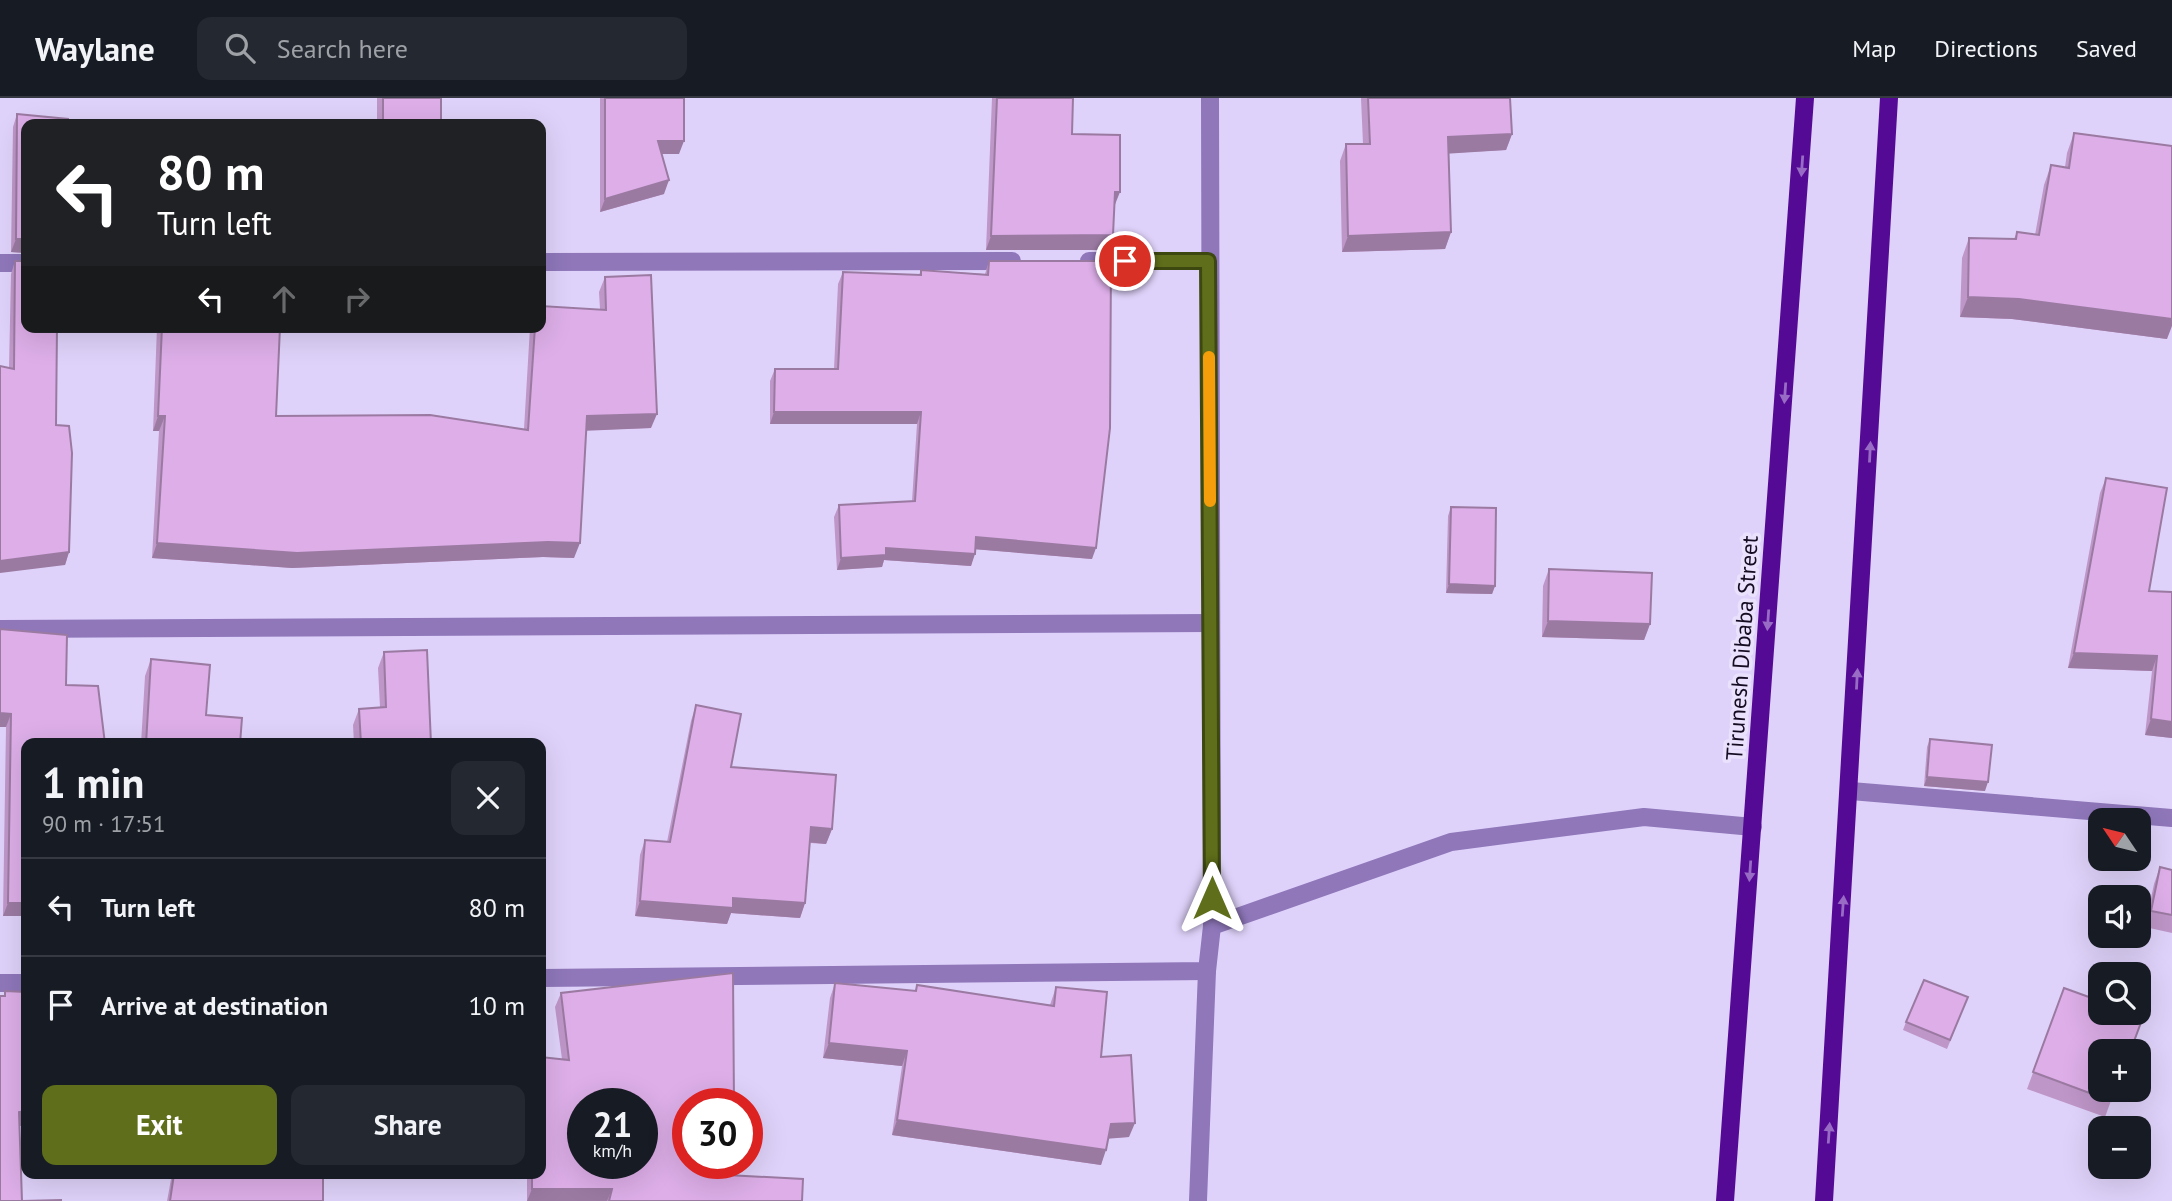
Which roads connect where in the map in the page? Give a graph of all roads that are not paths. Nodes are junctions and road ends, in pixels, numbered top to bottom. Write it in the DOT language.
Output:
graph roads {
  1 [pos="1210,98"];
  2 [pos="1805,98"];
  3 [pos="1889,98"];
  4 [pos="1027,261"];
  5 [pos="1069,261"];
  6 [pos="1208,261"];
  7 [pos="21,262"];
  8 [pos="546,262"];
  9 [pos="0,263"];
  10 [pos="1210,623"];
  11 [pos="0,629"];
  12 [pos="1851,791"];
  13 [pos="2172,818"];
  14 [pos="1753,827"];
  15 [pos="1212,926"];
  16 [pos="1207,971"];
  17 [pos="546,978"];
  18 [pos="0,983"];
  19 [pos="21,983"];
  20 [pos="1198,1201"];
  21 [pos="1725,1201"];
  22 [pos="1824,1201"];
  1 -- 6 [label="street"];
  2 -- 14 [label="main road, Tirunesh Dibaba Street, one-way"];
  12 -- 3 [label="main road, one-way"];
  4 -- 8 [label="street"];
  5 -- 6 [label="street"];
  6 -- 10 [label="street"];
  7 -- 9 [label="street"];
  10 -- 11 [label="street"];
  10 -- 15 [label="street"];
  12 -- 13 [label="street"];
  22 -- 12 [label="main road, one-way"];
  14 -- 15 [label="street"];
  14 -- 21 [label="main road, Tirunesh Dibaba Street, one-way"];
  15 -- 16 [label="street"];
  16 -- 17 [label="street"];
  16 -- 20 [label="street"];
  18 -- 19 [label="street"];
}
